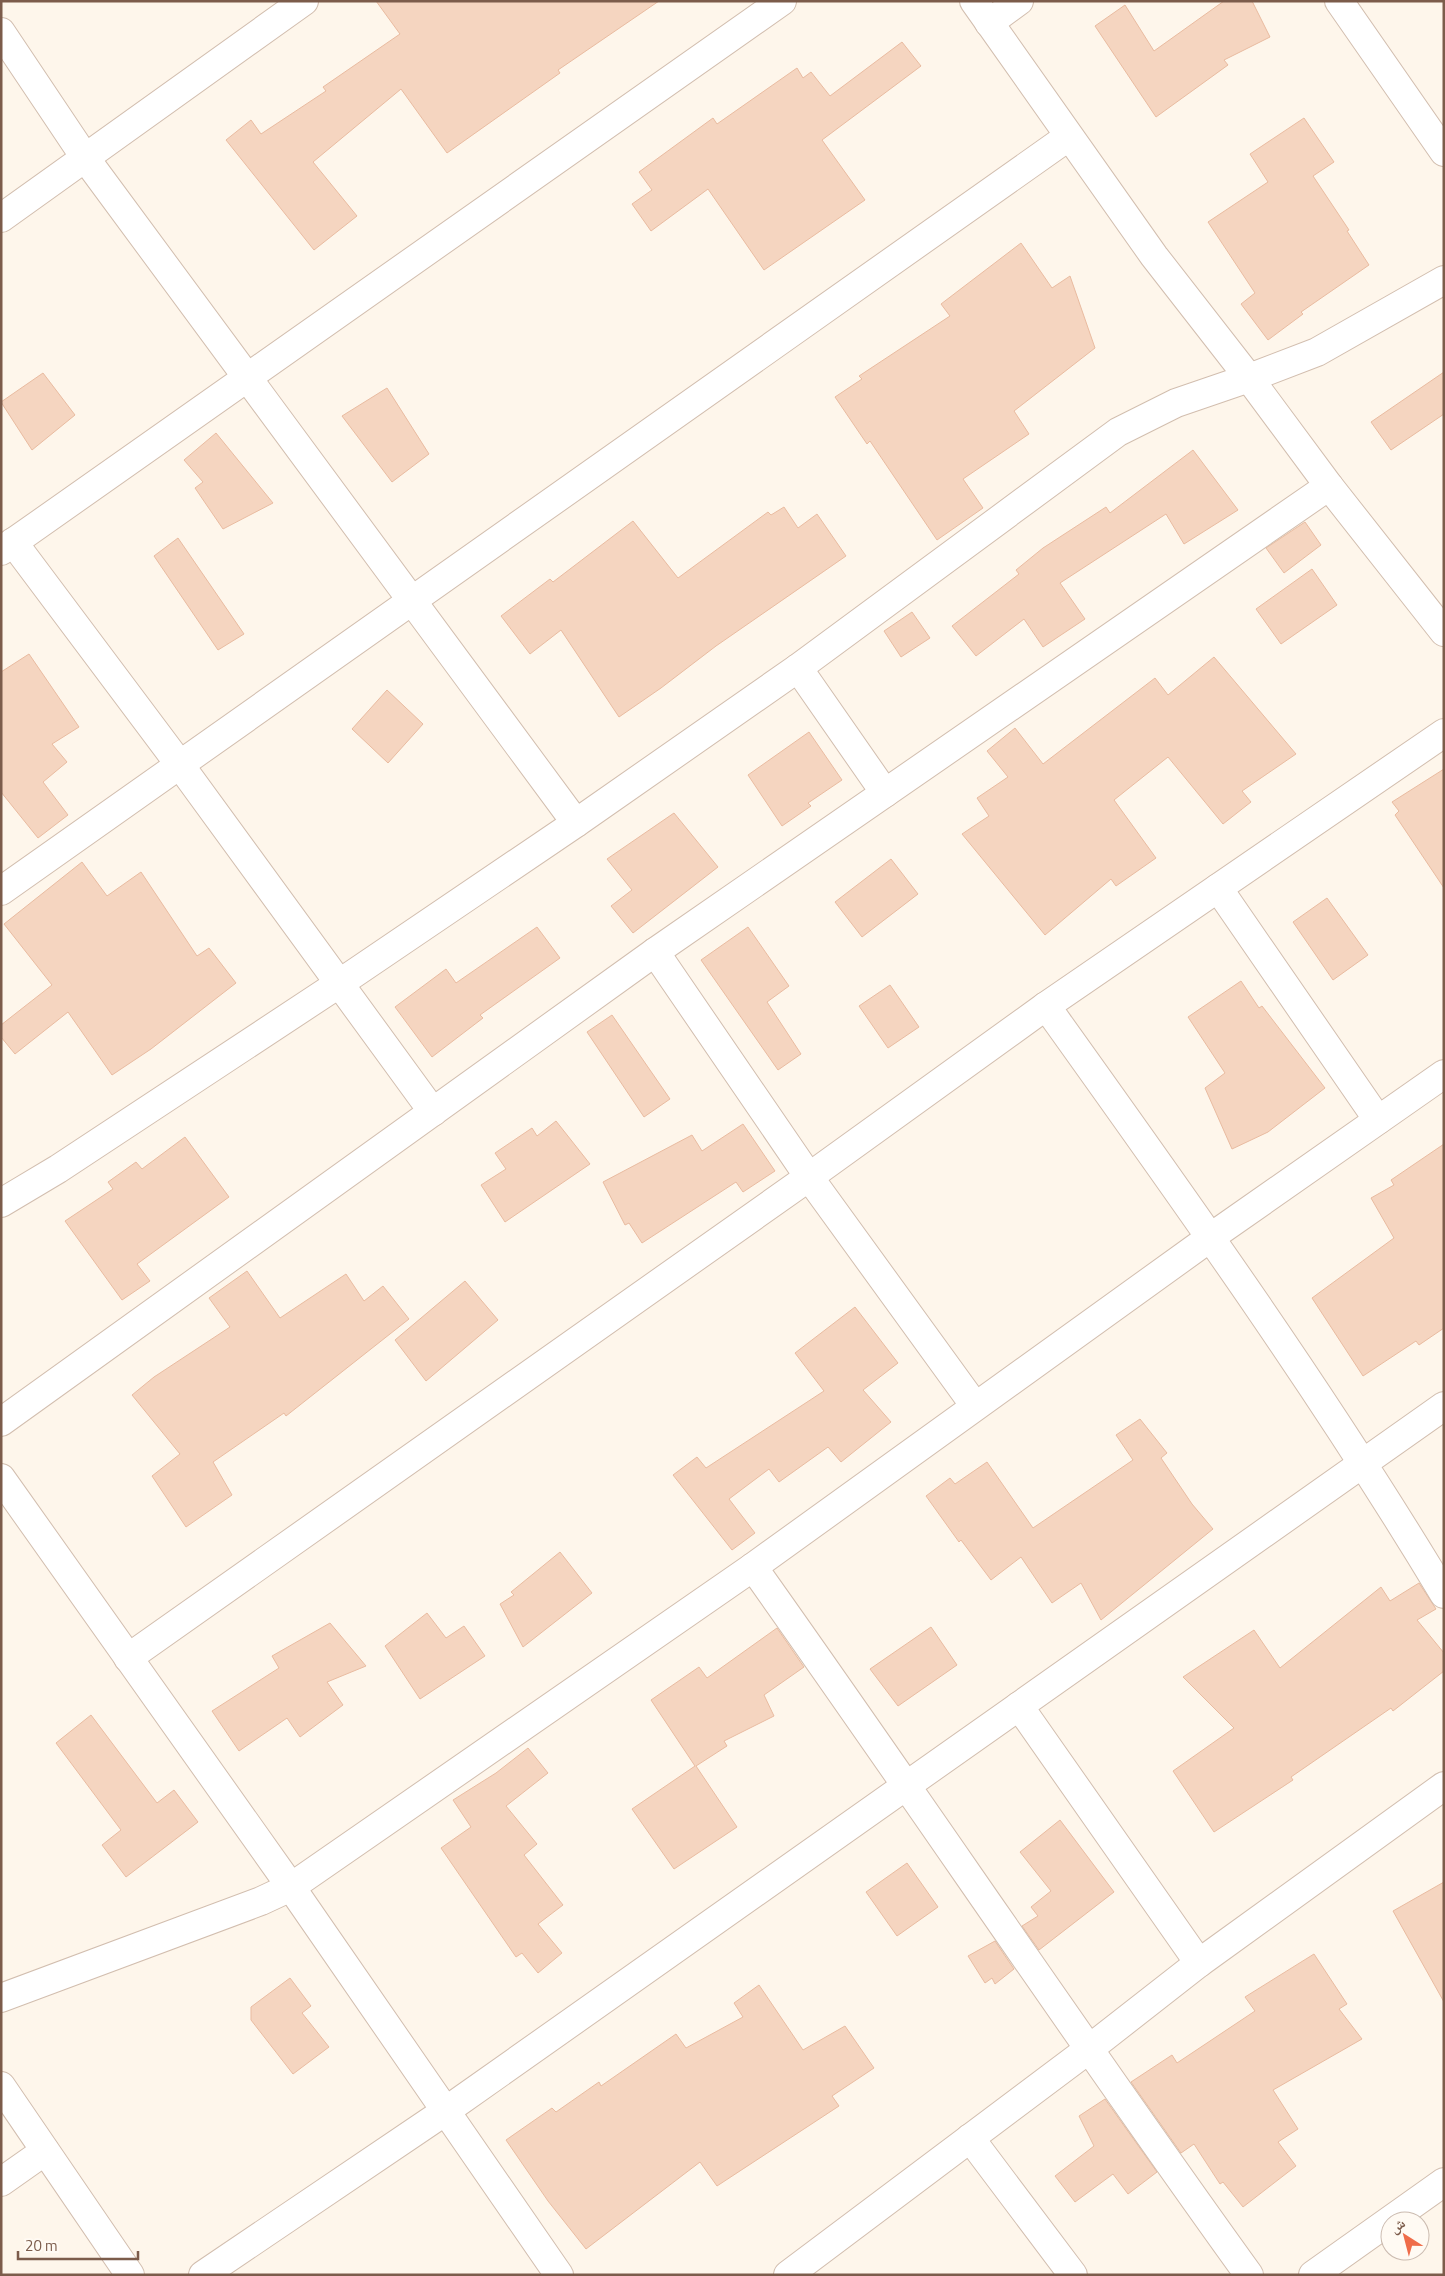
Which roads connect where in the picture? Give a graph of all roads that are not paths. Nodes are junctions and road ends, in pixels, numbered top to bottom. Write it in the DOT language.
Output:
graph roads {
  1 [pos="304,1"];
  2 [pos="782,1"];
  3 [pos="974,1"];
  4 [pos="1019,1"];
  5 [pos="1339,1"];
  6 [pos="989,23"];
  7 [pos="1,32"];
  8 [pos="1068,137"];
  9 [pos="1444,152"];
  10 [pos="86,159"];
  11 [pos="1,218"];
  12 [pos="1444,280"];
  13 [pos="246,376"];
  14 [pos="1249,378"];
  15 [pos="1329,486"];
  16 [pos="7,546"];
  17 [pos="412,601"];
  18 [pos="1444,632"];
  19 [pos="798,668"];
  20 [pos="1444,733"];
  21 [pos="180,765"];
  22 [pos="885,793"];
  23 [pos="576,823"];
  24 [pos="1218,888"];
  25 [pos="1,891"];
  26 [pos="655,952"];
  27 [pos="340,983"];
  28 [pos="1046,1006"];
  29 [pos="1444,1074"];
  30 [pos="433,1112"];
  31 [pos="1378,1120"];
  32 [pos="809,1177"];
  33 [pos="1,1203"];
  34 [pos="1211,1237"];
  35 [pos="975,1406"];
  36 [pos="1444,1406"];
  37 [pos="1,1422"];
  38 [pos="1363,1462"];
  39 [pos="1,1478"];
  40 [pos="753,1567"];
  41 [pos="1444,1594"];
  42 [pos="128,1658"];
  43 [pos="1020,1706"];
  44 [pos="907,1785"];
  45 [pos="1444,1786"];
  46 [pos="291,1887"];
  47 [pos="1199,1963"];
  48 [pos="1,1998"];
  49 [pos="1089,2048"];
  50 [pos="1,2086"];
  51 [pos="446,2110"];
  52 [pos="970,2138"];
  53 [pos="46,2151"];
  54 [pos="1,2182"];
  55 [pos="1444,2182"];
  56 [pos="130,2275"];
  57 [pos="204,2275"];
  58 [pos="559,2275"];
  59 [pos="788,2275"];
  60 [pos="1073,2275"];
  61 [pos="1248,2275"];
  62 [pos="1313,2275"];
  1 -- 10 [label="street"];
  2 -- 13 [label="street"];
  3 -- 6 [label="street"];
  4 -- 6 [label="street"];
  5 -- 9 [label="street"];
  6 -- 8 [label="street"];
  7 -- 10 [label="street"];
  8 -- 14 [label="street"];
  8 -- 17 [label="street"];
  10 -- 11 [label="street"];
  10 -- 13 [label="street"];
  12 -- 14 [label="street"];
  13 -- 16 [label="street"];
  13 -- 17 [label="street"];
  14 -- 15 [label="street"];
  14 -- 19 [label="street"];
  15 -- 18 [label="street"];
  15 -- 22 [label="street"];
  16 -- 21 [label="street"];
  17 -- 21 [label="street"];
  17 -- 23 [label="street"];
  19 -- 22 [label="street"];
  19 -- 23 [label="street"];
  20 -- 24 [label="street"];
  21 -- 25 [label="street"];
  21 -- 27 [label="street"];
  22 -- 26 [label="street"];
  23 -- 27 [label="street"];
  24 -- 28 [label="street"];
  24 -- 31 [label="street"];
  26 -- 30 [label="street"];
  26 -- 32 [label="street"];
  27 -- 30 [label="street"];
  27 -- 33 [label="street"];
  28 -- 32 [label="street"];
  28 -- 34 [label="street"];
  29 -- 31 [label="street"];
  30 -- 37 [label="street"];
  31 -- 34 [label="street"];
  32 -- 35 [label="street"];
  32 -- 42 [label="street"];
  34 -- 35 [label="street"];
  34 -- 38 [label="street"];
  35 -- 40 [label="street"];
  36 -- 38 [label="street"];
  38 -- 41 [label="street"];
  38 -- 43 [label="street"];
  39 -- 42 [label="street"];
  40 -- 44 [label="street"];
  40 -- 46 [label="street"];
  42 -- 46 [label="street"];
  43 -- 44 [label="street"];
  43 -- 47 [label="street"];
  44 -- 49 [label="street"];
  44 -- 51 [label="street"];
  45 -- 47 [label="street"];
  46 -- 48 [label="street"];
  46 -- 51 [label="street"];
  47 -- 49 [label="street"];
  49 -- 52 [label="street"];
  49 -- 61 [label="street"];
  50 -- 53 [label="street"];
  51 -- 57 [label="street"];
  51 -- 58 [label="street"];
  52 -- 59 [label="street"];
  52 -- 60 [label="street"];
  53 -- 54 [label="street"];
  53 -- 56 [label="street"];
  55 -- 62 [label="street"];
}
